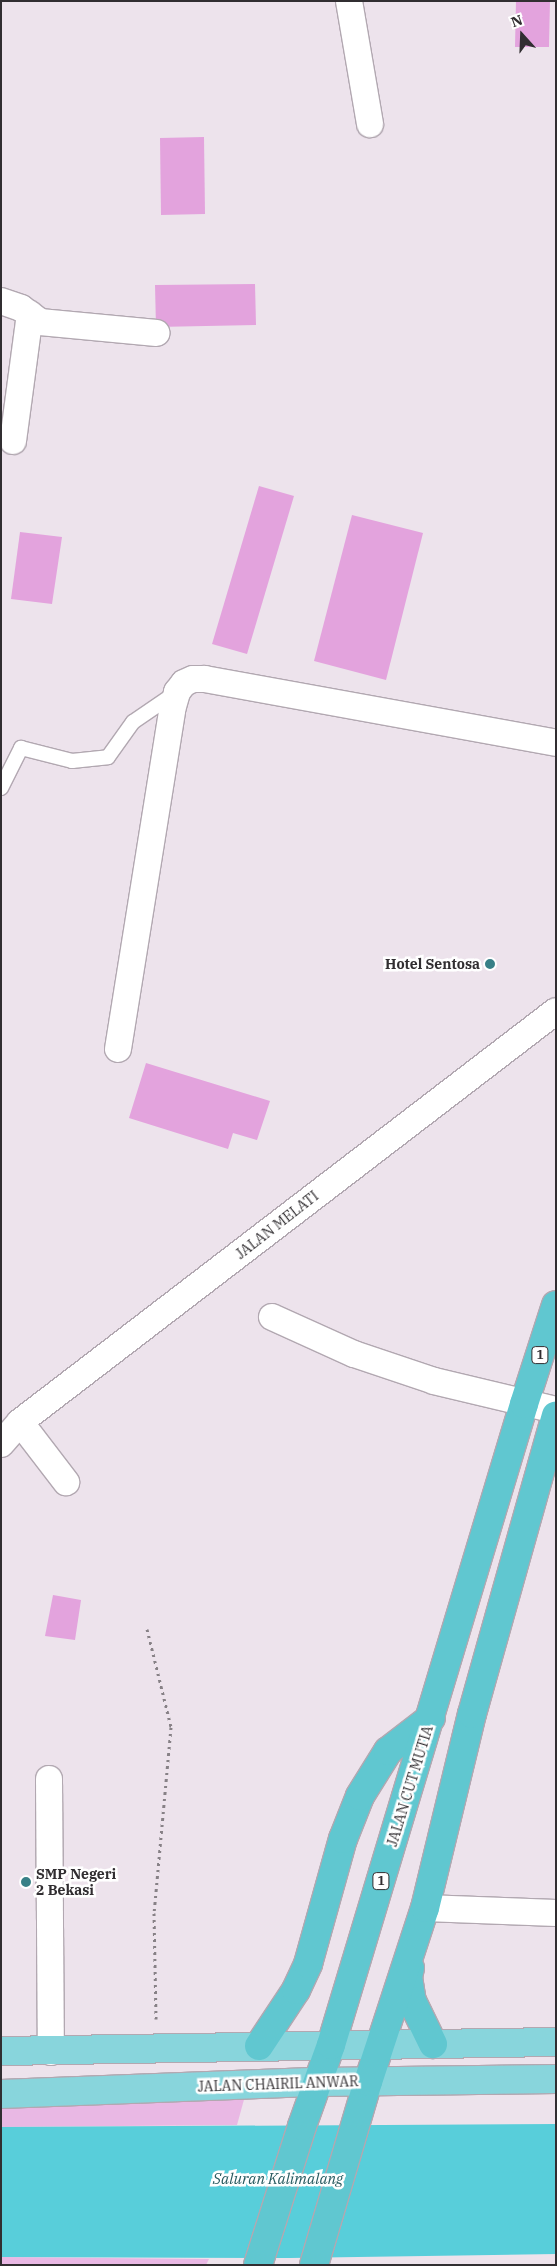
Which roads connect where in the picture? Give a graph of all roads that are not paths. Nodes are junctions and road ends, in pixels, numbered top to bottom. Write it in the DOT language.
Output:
graph roads {
  1 [pos="349,1"];
  2 [pos="370,124"];
  3 [pos="1,301"];
  4 [pos="30,314"];
  5 [pos="156,333"];
  6 [pos="13,441"];
  7 [pos="177,692"];
  8 [pos="556,743"];
  9 [pos="1,788"];
  10 [pos="556,1010"];
  11 [pos="118,1049"];
  12 [pos="556,1306"];
  13 [pos="272,1317"];
  14 [pos="524,1404"];
  15 [pos="556,1410"];
  16 [pos="556,1416"];
  17 [pos="20,1422"];
  18 [pos="1,1444"];
  19 [pos="66,1482"];
  20 [pos="431,1718"];
  21 [pos="49,1780"];
  22 [pos="425,1908"];
  23 [pos="556,1913"];
  24 [pos="556,2042"];
  25 [pos="382,2044"];
  26 [pos="433,2044"];
  27 [pos="331,2045"];
  28 [pos="259,2046"];
  29 [pos="1,2051"];
  30 [pos="51,2052"];
  31 [pos="556,2079"];
  32 [pos="318,2082"];
  33 [pos="368,2082"];
  34 [pos="1,2094"];
  35 [pos="258,2265"];
  36 [pos="314,2265"];
  1 -- 2 [label="street"];
  3 -- 4 [label="street"];
  4 -- 5 [label="street"];
  4 -- 6 [label="street"];
  7 -- 8 [label="street"];
  7 -- 9 [label="lane"];
  7 -- 11 [label="street"];
  10 -- 17 [label="street, JALAN MELATI"];
  12 -- 14 [label="highway, JALAN CUT MUTIA / 1"];
  13 -- 14 [label="street"];
  14 -- 15 [label="street"];
  14 -- 20 [label="highway, JALAN CUT MUTIA / 1"];
  16 -- 22 [label="highway"];
  17 -- 18 [label="street, JALAN MELATI"];
  17 -- 19 [label="street"];
  20 -- 27 [label="highway, JALAN CUT MUTIA / 1"];
  20 -- 28 [label="highway"];
  21 -- 30 [label="street"];
  22 -- 23 [label="street"];
  22 -- 25 [label="highway"];
  22 -- 26 [label="highway"];
  24 -- 26 [label="main road"];
  25 -- 26 [label="main road"];
  25 -- 27 [label="main road"];
  25 -- 33 [label="highway"];
  27 -- 28 [label="main road"];
  27 -- 32 [label="highway, JALAN CUT MUTIA / 1"];
  28 -- 30 [label="main road"];
  29 -- 30 [label="main road"];
  31 -- 33 [label="main road, JALAN CHAIRIL ANWAR"];
  32 -- 33 [label="main road, JALAN CHAIRIL ANWAR"];
  32 -- 34 [label="main road, JALAN CHAIRIL ANWAR"];
  32 -- 35 [label="highway, JALAN CUT MUTIA / 1"];
  33 -- 36 [label="highway"];
}
